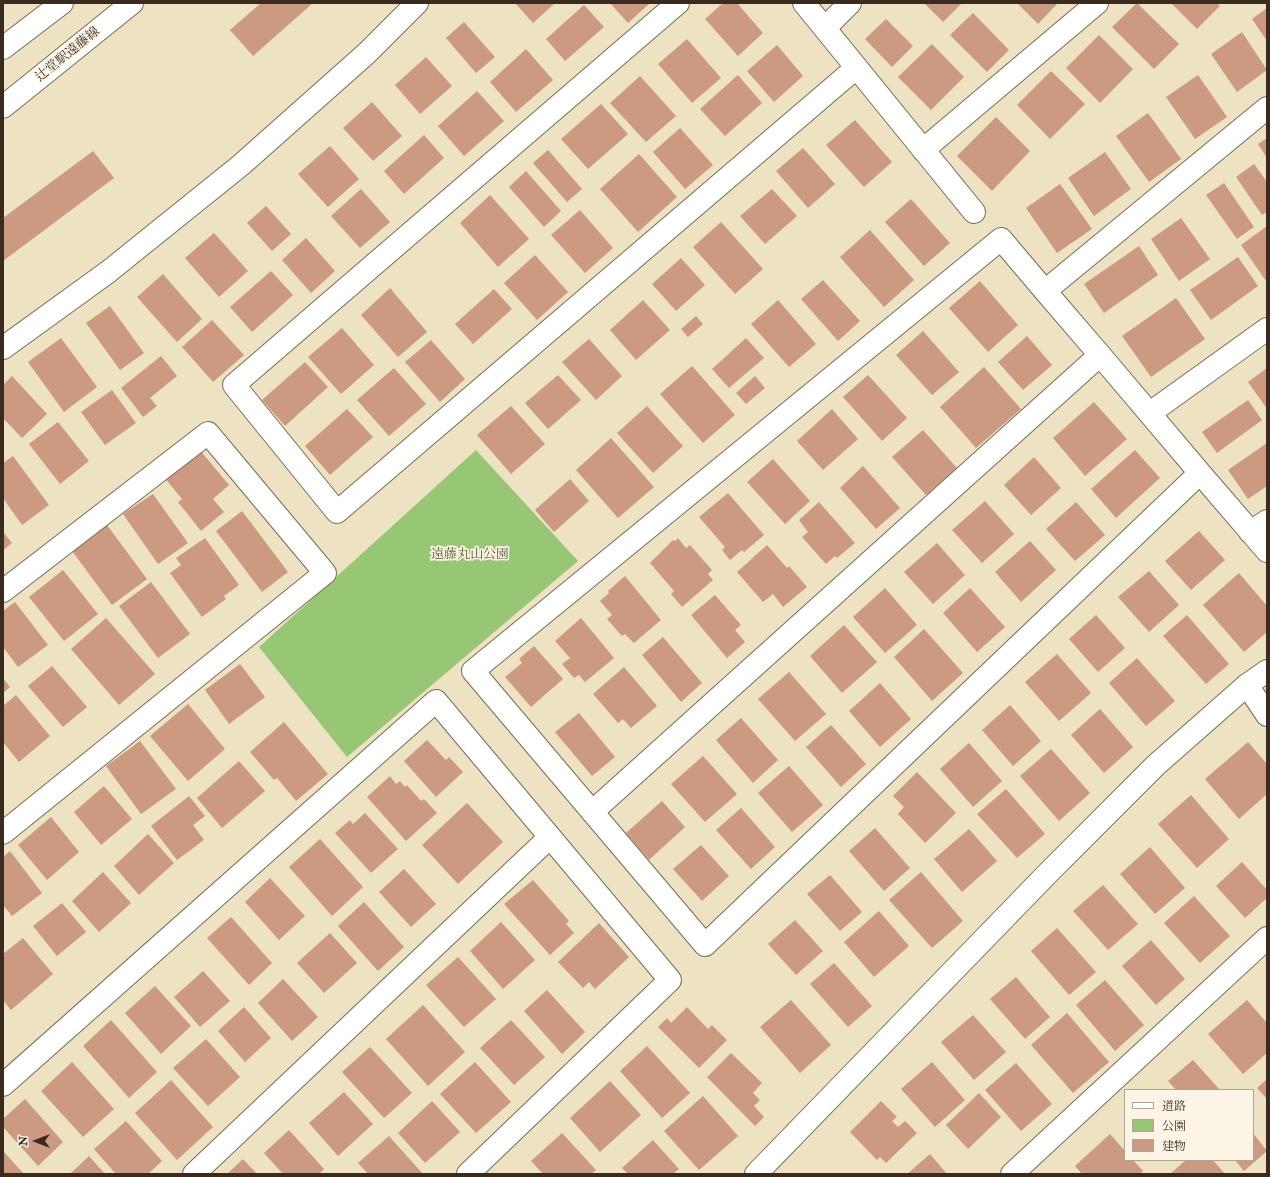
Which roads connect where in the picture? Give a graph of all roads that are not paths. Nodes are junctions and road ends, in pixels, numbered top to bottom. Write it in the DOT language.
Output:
graph roads {
  1 [pos="62,3"];
  2 [pos="132,3"];
  3 [pos="417,3"];
  4 [pos="678,3"];
  5 [pos="804,3"];
  6 [pos="850,3"];
  7 [pos="1096,3"];
  8 [pos="825,28"];
  9 [pos="3,48"];
  10 [pos="856,68"];
  11 [pos="3,107"];
  12 [pos="1267,108"];
  13 [pos="923,150"];
  14 [pos="974,212"];
  15 [pos="1045,291"];
  16 [pos="1267,329"];
  17 [pos="3,348"];
  18 [pos="1100,355"];
  19 [pos="1150,413"];
  20 [pos="1200,473"];
  21 [pos="1259,526"];
  22 [pos="1267,551"];
  23 [pos="3,592"];
  24 [pos="1267,671"];
  25 [pos="1247,685"];
  26 [pos="1267,715"];
  27 [pos="592,812"];
  28 [pos="3,833"];
  29 [pos="550,837"];
  30 [pos="1267,938"];
  31 [pos="3,1085"];
  32 [pos="194,1174"];
  33 [pos="468,1174"];
  34 [pos="756,1174"];
  35 [pos="1012,1174"];
  1 -- 9 [label="street"];
  2 -- 11 [label="street, 辻堂駅遠藤線"];
  3 -- 17 [label="street"];
  4 -- 10 [label="street"];
  5 -- 8 [label="street"];
  6 -- 8 [label="street"];
  7 -- 13 [label="street"];
  8 -- 10 [label="street"];
  10 -- 13 [label="street"];
  12 -- 15 [label="street"];
  13 -- 14 [label="street"];
  15 -- 18 [label="street"];
  15 -- 27 [label="street"];
  16 -- 19 [label="street"];
  18 -- 19 [label="street"];
  18 -- 27 [label="street"];
  19 -- 20 [label="street"];
  20 -- 21 [label="street"];
  20 -- 27 [label="street"];
  21 -- 22 [label="street"];
  23 -- 28 [label="street"];
  24 -- 25 [label="street"];
  25 -- 26 [label="street"];
  25 -- 34 [label="street"];
  29 -- 31 [label="street"];
  29 -- 32 [label="street"];
  29 -- 33 [label="street"];
  30 -- 35 [label="street"];
}
